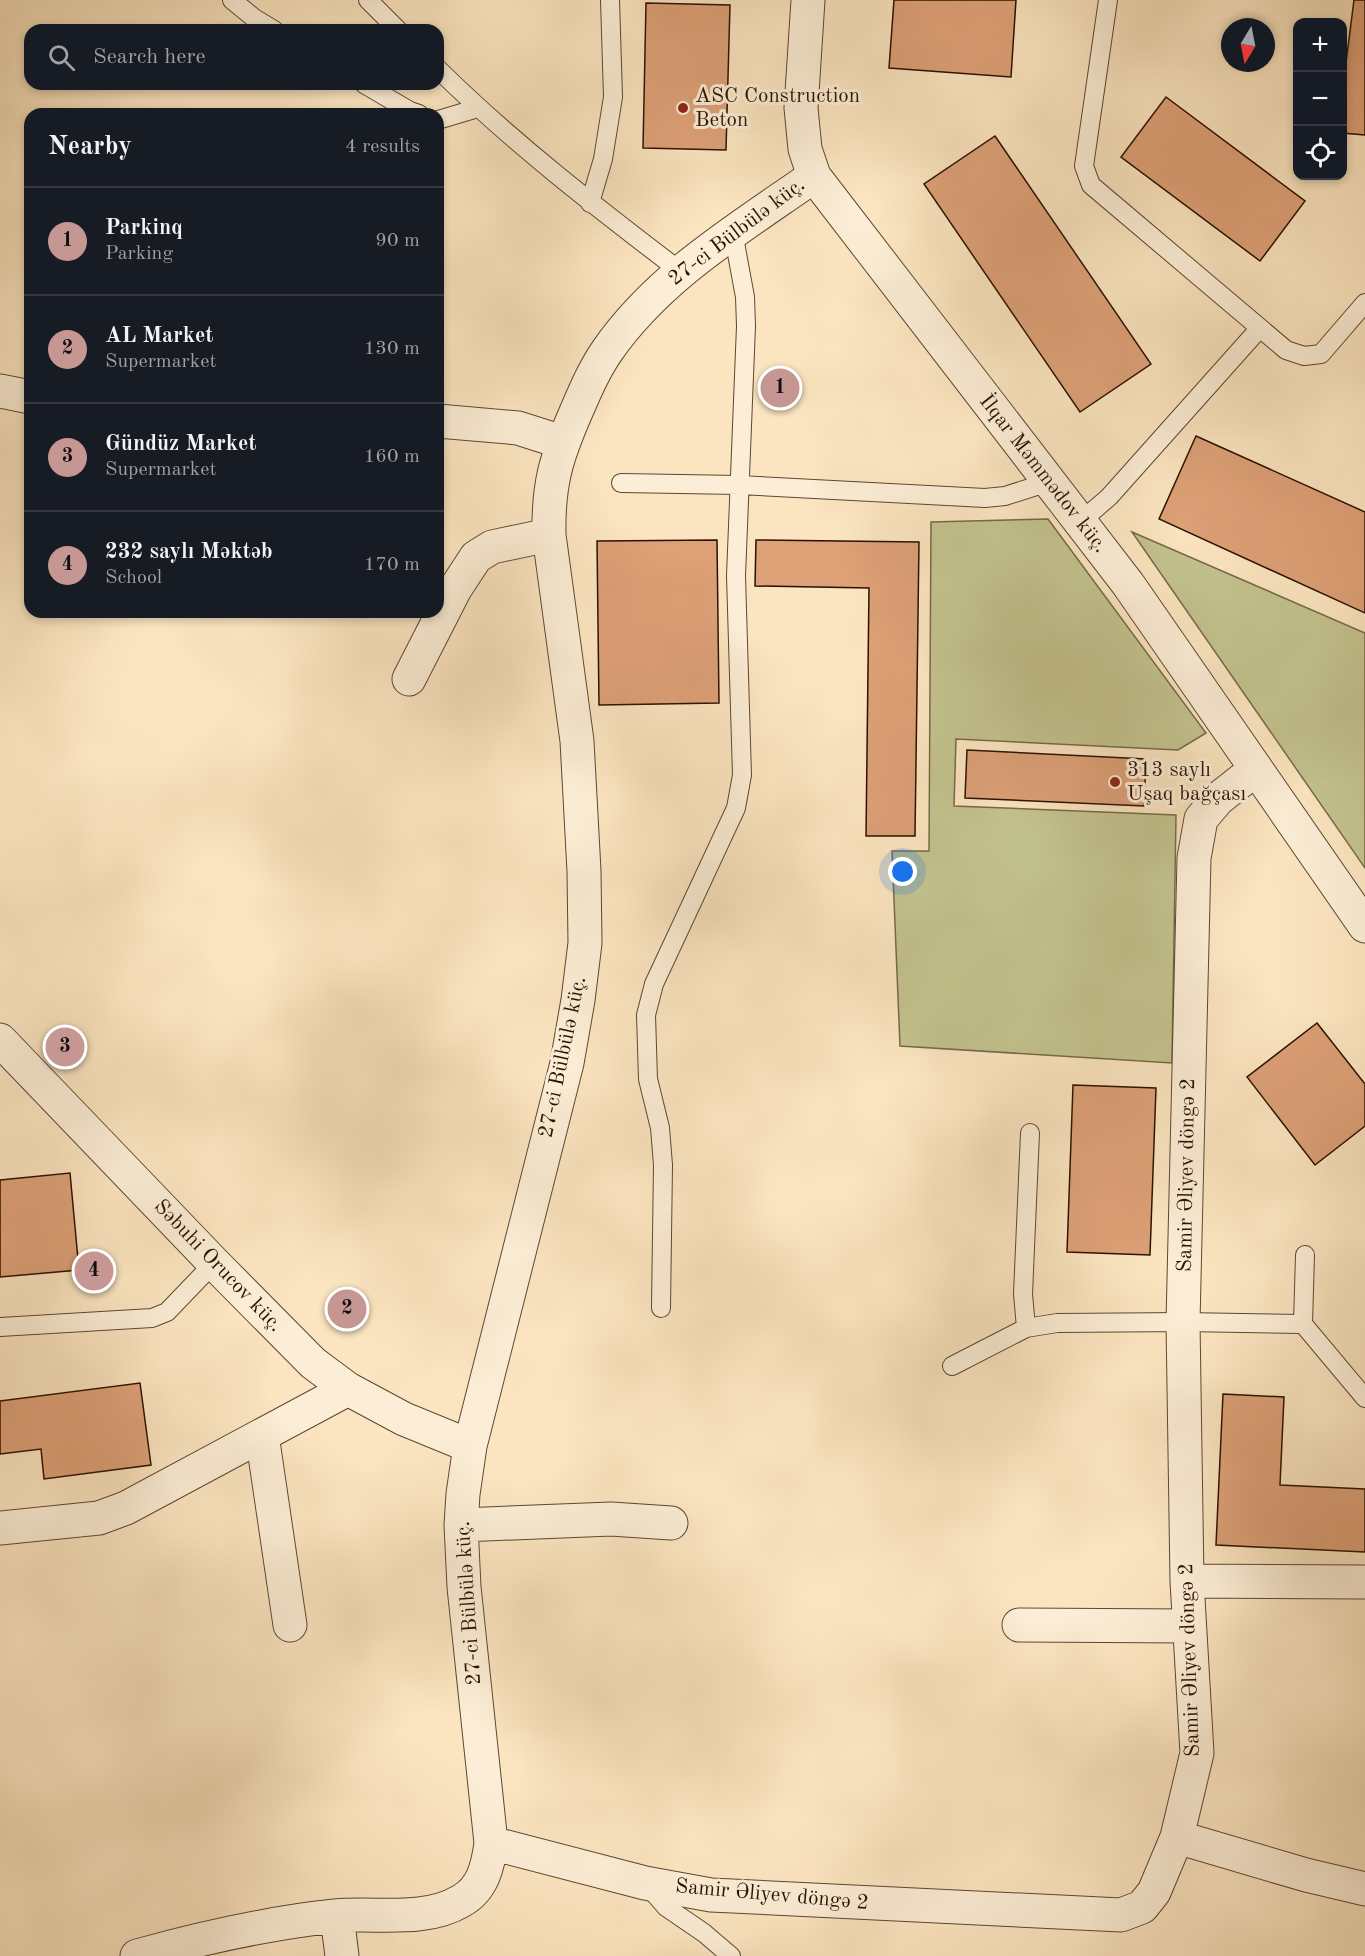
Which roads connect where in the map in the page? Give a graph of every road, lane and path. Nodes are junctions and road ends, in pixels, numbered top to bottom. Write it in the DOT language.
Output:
graph roads {
  1 [pos="232,0"];
  2 [pos="368,0"];
  3 [pos="610,0"];
  4 [pos="808,0"];
  5 [pos="1108,0"];
  6 [pos="264,24"];
  7 [pos="392,24"];
  8 [pos="444,75"];
  9 [pos="374,90"];
  10 [pos="405,108"];
  11 [pos="478,108"];
  12 [pos="444,118"];
  13 [pos="813,176"];
  14 [pos="590,203"];
  15 [pos="733,232"];
  16 [pos="680,271"];
  17 [pos="1365,303"];
  18 [pos="1259,329"];
  19 [pos="0,391"];
  20 [pos="24,396"];
  21 [pos="444,422"];
  22 [pos="562,442"];
  23 [pos="1049,482"];
  24 [pos="621,483"];
  25 [pos="739,484"];
  26 [pos="1080,522"];
  27 [pos="549,535"];
  28 [pos="444,611"];
  29 [pos="440,618"];
  30 [pos="409,679"];
  31 [pos="1256,769"];
  32 [pos="1365,926"];
  33 [pos="0,1040"];
  34 [pos="1030,1133"];
  35 [pos="1305,1255"];
  36 [pos="214,1263"];
  37 [pos="661,1308"];
  38 [pos="1183,1322"];
  39 [pos="1303,1324"];
  40 [pos="0,1327"];
  41 [pos="1026,1328"];
  42 [pos="952,1366"];
  43 [pos="348,1389"];
  44 [pos="1365,1398"];
  45 [pos="262,1435"];
  46 [pos="470,1446"];
  47 [pos="670,1523"];
  48 [pos="461,1525"];
  49 [pos="0,1528"];
  50 [pos="1186,1581"];
  51 [pos="1365,1582"];
  52 [pos="290,1625"];
  53 [pos="1019,1625"];
  54 [pos="1188,1626"];
  55 [pos="1177,1837"];
  56 [pos="491,1843"];
  57 [pos="645,1883"];
  58 [pos="1365,1890"];
  59 [pos="336,1916"];
  60 [pos="137,1956"];
  61 [pos="342,1956"];
  62 [pos="731,1956"];
  1 -- 6 [label="lane"];
  2 -- 7 [label="lane"];
  3 -- 14 [label="lane"];
  4 -- 13 [label="street, İlqar Məmmədov küç."];
  5 -- 18 [label="lane"];
  8 -- 11 [label="lane"];
  9 -- 10 [label="lane"];
  11 -- 12 [label="lane"];
  11 -- 14 [label="lane"];
  13 -- 15 [label="street, 27-ci Bülbülə küç."];
  13 -- 23 [label="street, İlqar Məmmədov küç."];
  14 -- 16 [label="lane"];
  15 -- 16 [label="street, 27-ci Bülbülə küç."];
  15 -- 25 [label="lane"];
  16 -- 22 [label="street, 27-ci Bülbülə küç."];
  17 -- 18 [label="lane"];
  18 -- 26 [label="lane"];
  19 -- 20 [label="street"];
  21 -- 22 [label="street"];
  22 -- 27 [label="street, 27-ci Bülbülə küç."];
  23 -- 25 [label="lane"];
  23 -- 26 [label="street, İlqar Məmmədov küç."];
  24 -- 25 [label="lane"];
  25 -- 37 [label="lane"];
  26 -- 31 [label="street, İlqar Məmmədov küç."];
  27 -- 28 [label="street"];
  27 -- 46 [label="street, 27-ci Bülbülə küç."];
  29 -- 30 [label="street"];
  31 -- 32 [label="street, İlqar Məmmədov küç."];
  31 -- 38 [label="street, Samir Əliyev döngə 2"];
  33 -- 36 [label="street, Səbuhi Orucov küç."];
  34 -- 41 [label="lane"];
  35 -- 39 [label="lane"];
  36 -- 40 [label="lane"];
  36 -- 43 [label="street, Səbuhi Orucov küç."];
  38 -- 39 [label="lane"];
  38 -- 41 [label="lane"];
  38 -- 50 [label="street, Samir Əliyev döngə 2"];
  39 -- 44 [label="lane"];
  41 -- 42 [label="lane"];
  43 -- 45 [label="street"];
  43 -- 46 [label="street, Səbuhi Orucov küç."];
  45 -- 49 [label="street"];
  45 -- 52 [label="street"];
  46 -- 48 [label="street, 27-ci Bülbülə küç."];
  47 -- 48 [label="street"];
  48 -- 56 [label="street, 27-ci Bülbülə küç."];
  50 -- 51 [label="street"];
  50 -- 54 [label="street, Samir Əliyev döngə 2"];
  53 -- 54 [label="street"];
  54 -- 55 [label="street, Samir Əliyev döngə 2"];
  55 -- 57 [label="street, Samir Əliyev döngə 2"];
  55 -- 58 [label="street"];
  56 -- 57 [label="street, Samir Əliyev döngə 2"];
  56 -- 59 [label="street, 27-ci Bülbülə küç."];
  57 -- 62 [label="lane"];
  59 -- 60 [label="street, 27-ci Bülbülə küç."];
  59 -- 61 [label="street"];
}
